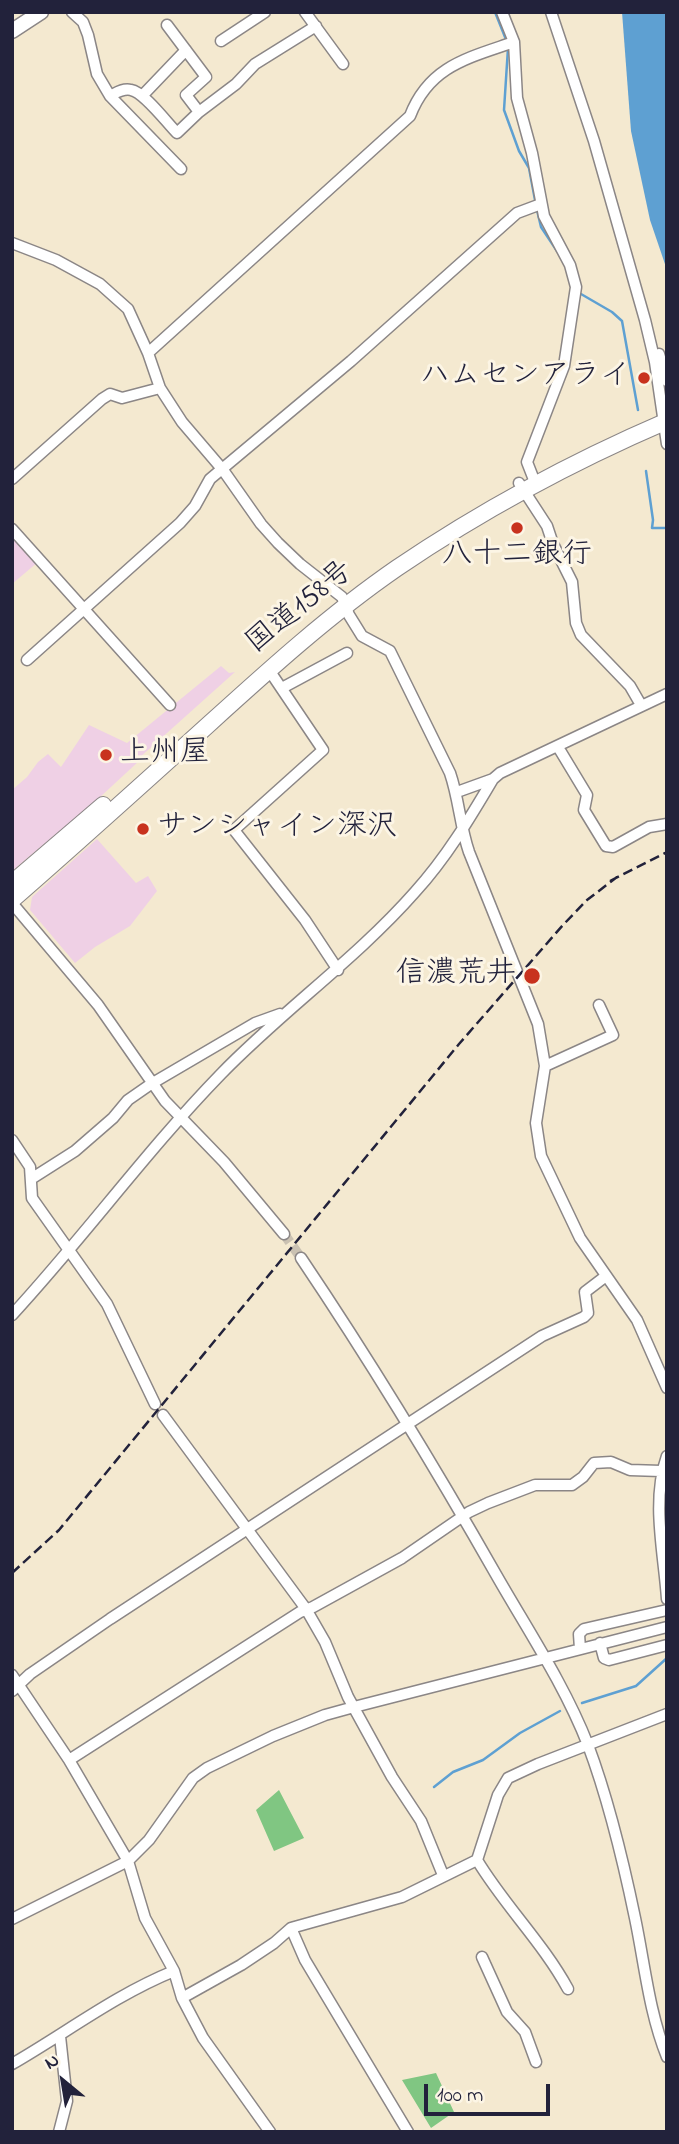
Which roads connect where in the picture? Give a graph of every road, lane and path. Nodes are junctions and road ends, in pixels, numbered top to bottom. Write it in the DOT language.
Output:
graph roads {
  1 [pos="41,12"];
  2 [pos="72,12"];
  3 [pos="265,12"];
  4 [pos="305,12"];
  5 [pos="502,12"];
  6 [pos="551,12"];
  7 [pos="167,25"];
  8 [pos="316,26"];
  9 [pos="12,31"];
  10 [pos="221,41"];
  11 [pos="514,42"];
  12 [pos="186,50"];
  13 [pos="343,64"];
  14 [pos="110,96"];
  15 [pos="142,96"];
  16 [pos="199,112"];
  17 [pos="181,169"];
  18 [pos="541,204"];
  19 [pos="12,243"];
  20 [pos="637,296"];
  21 [pos="148,353"];
  22 [pos="667,381"];
  23 [pos="160,388"];
  24 [pos="665,416"];
  25 [pos="667,444"];
  26 [pos="223,470"];
  27 [pos="12,479"];
  28 [pos="527,484"];
  29 [pos="12,529"];
  30 [pos="344,602"];
  31 [pos="85,608"];
  32 [pos="347,653"];
  33 [pos="27,660"];
  34 [pos="269,670"];
  35 [pos="282,688"];
  36 [pos="667,694"];
  37 [pos="170,705"];
  38 [pos="638,706"];
  39 [pos="558,747"];
  40 [pos="493,779"];
  41 [pos="457,792"];
  42 [pos="667,824"];
  43 [pos="462,831"];
  44 [pos="12,883"];
  45 [pos="12,901"];
  46 [pos="338,970"];
  47 [pos="599,1004"];
  48 [pos="283,1013"];
  49 [pos="545,1066"];
  50 [pos="151,1084"];
  51 [pos="181,1118"];
  52 [pos="12,1140"];
  53 [pos="31,1179"];
  54 [pos="284,1234"];
  55 [pos="69,1251"];
  56 [pos="301,1258"];
  57 [pos="606,1276"];
  58 [pos="12,1315"];
  59 [pos="667,1388"];
  60 [pos="155,1404"];
  61 [pos="163,1415"];
  62 [pos="408,1424"];
  63 [pos="667,1456"];
  64 [pos="662,1471"];
  65 [pos="463,1517"];
  66 [pos="247,1531"];
  67 [pos="667,1599"];
  68 [pos="306,1609"];
  69 [pos="667,1610"];
  70 [pos="666,1627"];
  71 [pos="600,1643"];
  72 [pos="667,1645"];
  73 [pos="580,1649"];
  74 [pos="544,1658"];
  75 [pos="12,1675"];
  76 [pos="15,1688"];
  77 [pos="354,1707"];
  78 [pos="667,1714"];
  79 [pos="588,1745"];
  80 [pos="69,1760"];
  81 [pos="477,1860"];
  82 [pos="128,1861"];
  83 [pos="443,1875"];
  84 [pos="12,1919"];
  85 [pos="291,1928"];
  86 [pos="482,1957"];
  87 [pos="174,1972"];
  88 [pos="568,1989"];
  89 [pos="183,1998"];
  90 [pos="60,2036"];
  91 [pos="667,2057"];
  92 [pos="536,2062"];
  93 [pos="12,2064"];
  94 [pos="59,2132"];
  95 [pos="270,2132"];
  96 [pos="408,2132"];
  1 -- 9 [label="main road"];
  2 -- 14 [label="street"];
  3 -- 10 [label="street"];
  4 -- 8 [label="street"];
  5 -- 11 [label="street"];
  6 -- 20 [label="street"];
  7 -- 12 [label="street"];
  8 -- 13 [label="street"];
  8 -- 16 [label="street"];
  11 -- 18 [label="street"];
  11 -- 21 [label="street"];
  12 -- 15 [label="street"];
  12 -- 16 [label="street"];
  14 -- 15 [label="street"];
  14 -- 17 [label="street"];
  15 -- 16 [label="street"];
  18 -- 26 [label="street"];
  18 -- 28 [label="street"];
  19 -- 21 [label="street"];
  20 -- 22 [label="street"];
  20 -- 24 [label="street"];
  21 -- 23 [label="street"];
  23 -- 26 [label="street"];
  23 -- 27 [label="street"];
  24 -- 25 [label="street"];
  24 -- 28 [label="highway, 国道158号"];
  26 -- 30 [label="street"];
  26 -- 31 [label="street"];
  28 -- 30 [label="highway, 国道158号"];
  28 -- 38 [label="street"];
  29 -- 31 [label="street"];
  30 -- 34 [label="highway, 国道158号"];
  30 -- 41 [label="street"];
  30 -- 44 [label="highway, 国道158号"];
  31 -- 33 [label="street"];
  31 -- 37 [label="street"];
  32 -- 35 [label="street"];
  34 -- 35 [label="street"];
  34 -- 45 [label="highway, 国道158号"];
  35 -- 46 [label="street"];
  36 -- 38 [label="street"];
  38 -- 39 [label="street"];
  39 -- 40 [label="street"];
  39 -- 42 [label="street"];
  40 -- 41 [label="street"];
  40 -- 43 [label="street"];
  41 -- 43 [label="street"];
  43 -- 46 [label="street"];
  43 -- 49 [label="street"];
  45 -- 50 [label="street"];
  46 -- 48 [label="street"];
  47 -- 49 [label="street"];
  48 -- 50 [label="street"];
  48 -- 51 [label="street"];
  49 -- 57 [label="street"];
  50 -- 51 [label="street"];
  50 -- 53 [label="street"];
  51 -- 54 [label="street"];
  51 -- 55 [label="street"];
  52 -- 53 [label="street"];
  53 -- 55 [label="street"];
  55 -- 58 [label="street"];
  55 -- 60 [label="street"];
  56 -- 62 [label="street"];
  57 -- 59 [label="street"];
  57 -- 62 [label="street"];
  61 -- 66 [label="street"];
  62 -- 65 [label="street"];
  62 -- 66 [label="street"];
  63 -- 64 [label="street"];
  64 -- 65 [label="street"];
  64 -- 67 [label="street"];
  65 -- 68 [label="street"];
  65 -- 74 [label="street"];
  66 -- 68 [label="street"];
  66 -- 76 [label="street"];
  68 -- 77 [label="street"];
  68 -- 80 [label="street"];
  69 -- 73 [label="street"];
  70 -- 71 [label="street"];
  71 -- 72 [label="street"];
  71 -- 73 [label="street"];
  73 -- 74 [label="street"];
  74 -- 77 [label="street"];
  74 -- 79 [label="street"];
  75 -- 76 [label="street"];
  76 -- 80 [label="street"];
  77 -- 82 [label="street"];
  77 -- 83 [label="street"];
  78 -- 79 [label="street"];
  79 -- 81 [label="street"];
  79 -- 91 [label="street"];
  80 -- 82 [label="street"];
  81 -- 83 [label="street"];
  81 -- 88 [label="street"];
  82 -- 84 [label="street"];
  82 -- 87 [label="street"];
  83 -- 85 [label="street"];
  85 -- 89 [label="street"];
  85 -- 96 [label="street"];
  86 -- 92 [label="street"];
  87 -- 89 [label="street"];
  87 -- 90 [label="street"];
  89 -- 95 [label="street"];
  90 -- 93 [label="street"];
  90 -- 94 [label="street"];
}
